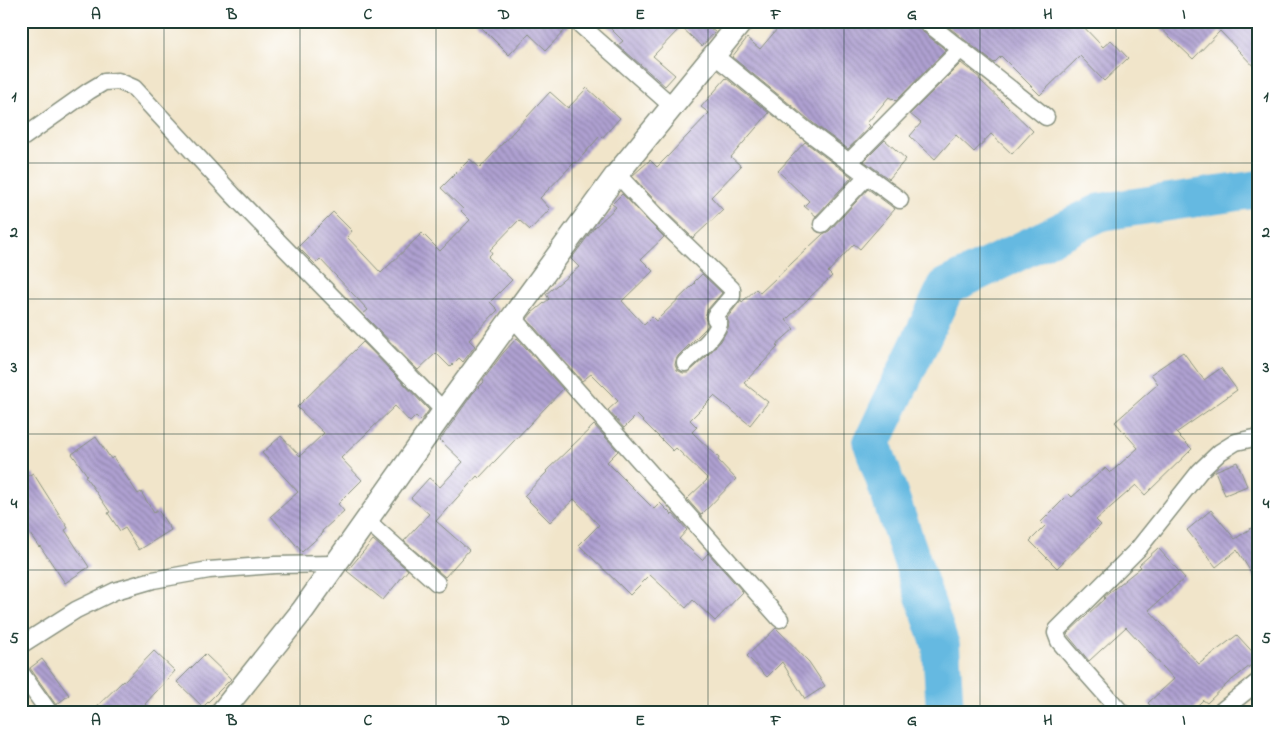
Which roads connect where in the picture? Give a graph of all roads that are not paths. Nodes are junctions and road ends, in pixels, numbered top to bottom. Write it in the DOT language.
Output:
graph roads {
  1 [pos="576,21"];
  2 [pos="742,21"];
  3 [pos="925,21"];
  4 [pos="961,48"];
  5 [pos="714,55"];
  6 [pos="672,106"];
  7 [pos="1046,117"];
  8 [pos="21,139"];
  9 [pos="849,162"];
  10 [pos="618,174"];
  11 [pos="867,176"];
  12 [pos="900,200"];
  13 [pos="822,224"];
  14 [pos="512,316"];
  15 [pos="685,363"];
  16 [pos="444,411"];
  17 [pos="1259,437"];
  18 [pos="366,520"];
  19 [pos="335,564"];
  20 [pos="437,583"];
  21 [pos="780,619"];
  22 [pos="21,645"];
  23 [pos="21,673"];
  24 [pos="1259,681"];
  25 [pos="49,712"];
  26 [pos="222,712"];
  27 [pos="1122,712"];
  28 [pos="1220,712"];
  1 -- 6 [label="street"];
  2 -- 5 [label="street"];
  3 -- 4 [label="street"];
  4 -- 7 [label="street"];
  4 -- 9 [label="street"];
  5 -- 6 [label="street"];
  5 -- 9 [label="street"];
  6 -- 10 [label="street"];
  8 -- 16 [label="street"];
  9 -- 11 [label="street"];
  10 -- 14 [label="street"];
  10 -- 15 [label="street"];
  11 -- 12 [label="street"];
  11 -- 13 [label="street"];
  14 -- 16 [label="street"];
  14 -- 21 [label="street"];
  16 -- 18 [label="street"];
  17 -- 27 [label="street"];
  18 -- 19 [label="street"];
  18 -- 20 [label="street"];
  19 -- 22 [label="street"];
  19 -- 26 [label="street"];
  23 -- 25 [label="street"];
  24 -- 28 [label="street"];
}
